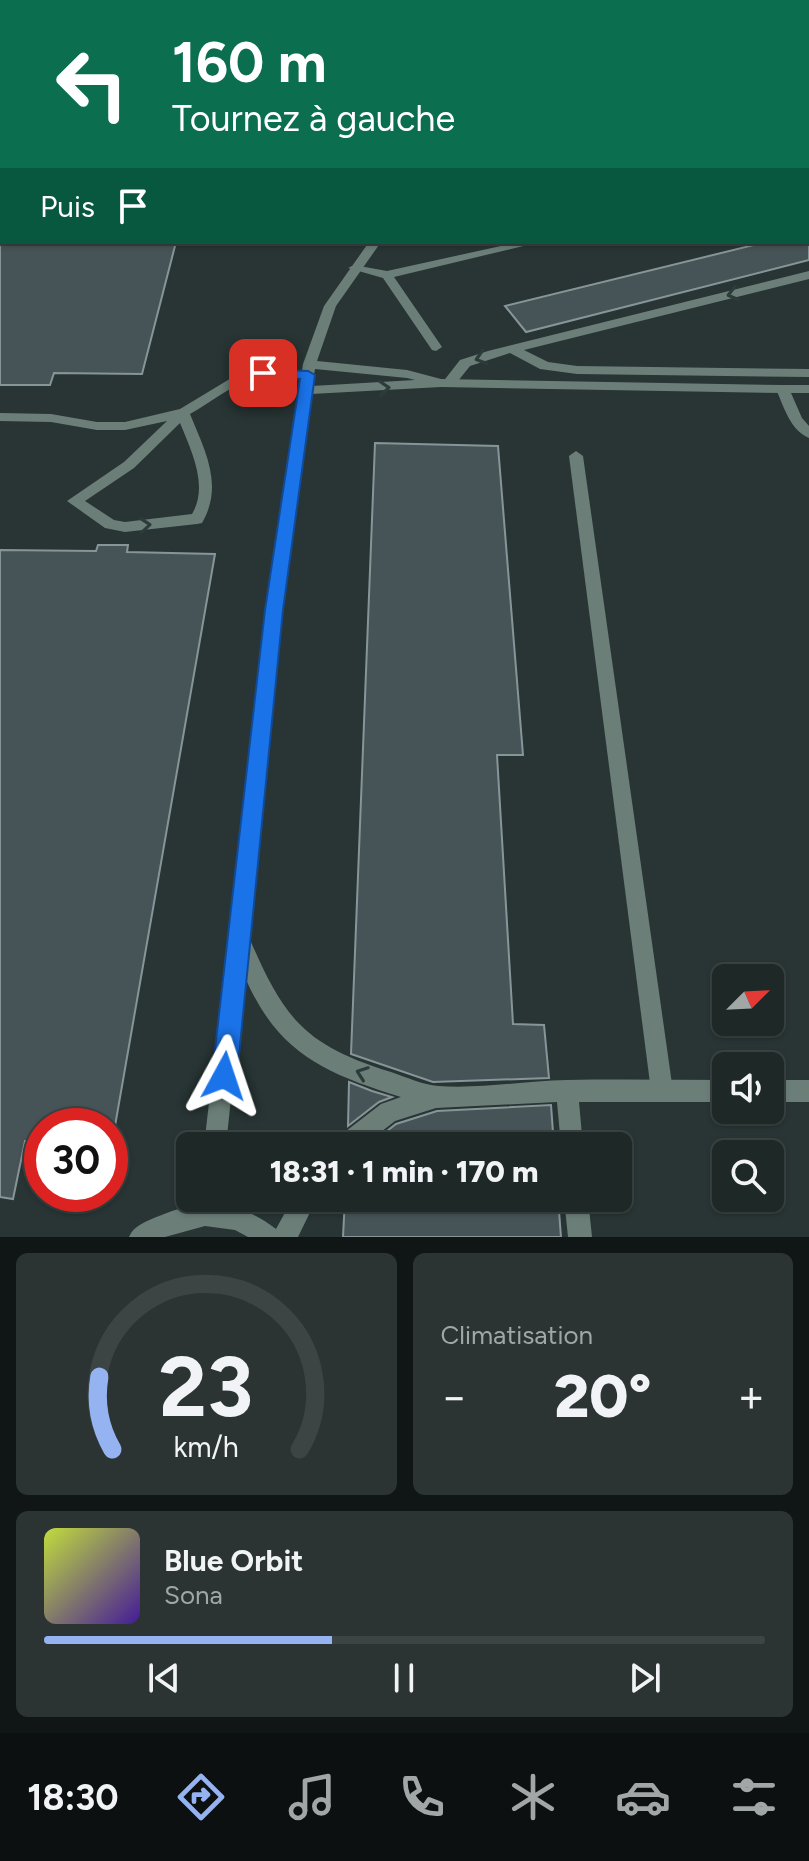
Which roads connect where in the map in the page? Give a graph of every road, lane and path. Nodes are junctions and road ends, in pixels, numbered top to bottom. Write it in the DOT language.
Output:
graph roads {
  1 [pos="373,244"];
  2 [pos="525,244"];
  3 [pos="354,268"];
  4 [pos="387,275"];
  5 [pos="809,275"];
  6 [pos="436,347"];
  7 [pos="512,349"];
  8 [pos="809,373"];
  9 [pos="307,376"];
  10 [pos="445,383"];
  11 [pos="783,389"];
  12 [pos="809,389"];
  13 [pos="183,413"];
  14 [pos="0,417"];
  15 [pos="809,434"];
  16 [pos="576,456"];
  17 [pos="238,934"];
  18 [pos="567,1091"];
  19 [pos="662,1091"];
  20 [pos="712,1091"];
  21 [pos="784,1091"];
  22 [pos="809,1091"];
  23 [pos="436,1097"];
  24 [pos="217,1132"];
  25 [pos="363,1132"];
  26 [pos="571,1132"];
  27 [pos="189,1212"];
  28 [pos="223,1212"];
  29 [pos="298,1212"];
  30 [pos="577,1212"];
  31 [pos="141,1237"];
  32 [pos="268,1237"];
  33 [pos="285,1237"];
  34 [pos="580,1237"];
  1 -- 3 [label="street"];
  2 -- 4 [label="street"];
  3 -- 4 [label="street"];
  3 -- 9 [label="street"];
  4 -- 6 [label="street"];
  5 -- 7 [label="street, one-way"];
  7 -- 8 [label="street"];
  7 -- 10 [label="street, one-way"];
  9 -- 10 [label="street, one-way"];
  9 -- 10 [label="street"];
  9 -- 13 [label="street"];
  9 -- 17 [label="street"];
  10 -- 11 [label="street"];
  11 -- 12 [label="street"];
  11 -- 15 [label="street"];
  13 -- 13 [label="street, one-way"];
  13 -- 14 [label="street"];
  16 -- 19 [label="street"];
  23 -- 17 [label="street, one-way"];
  17 -- 24 [label="street"];
  18 -- 19 [label="street"];
  18 -- 23 [label="street"];
  18 -- 26 [label="street"];
  19 -- 20 [label="street"];
  21 -- 22 [label="street"];
  23 -- 25 [label="street"];
  27 -- 31 [label="street"];
  28 -- 32 [label="street"];
  29 -- 33 [label="street"];
  30 -- 34 [label="street"];
}
